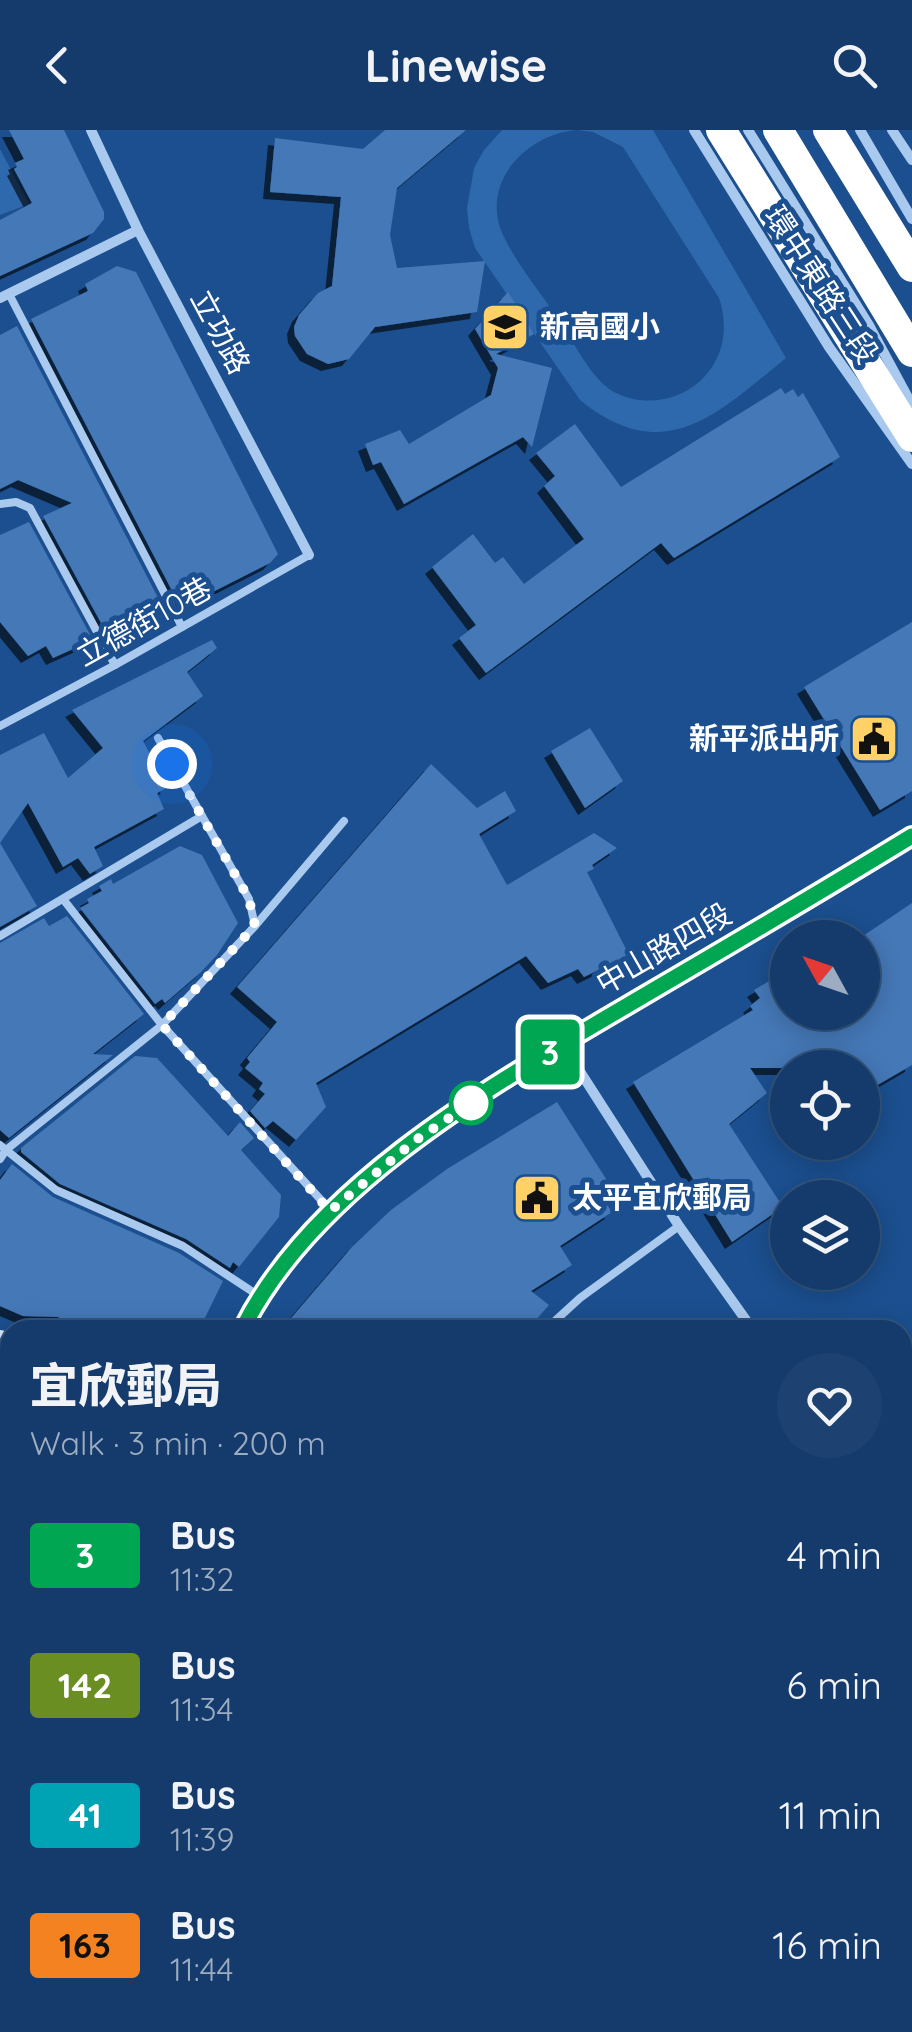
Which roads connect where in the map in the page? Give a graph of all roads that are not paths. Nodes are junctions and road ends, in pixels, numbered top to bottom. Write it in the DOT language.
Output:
graph roads {
  1 [pos="90,130"];
  2 [pos="694,130"];
  3 [pos="721,130"];
  4 [pos="748,130"];
  5 [pos="778,130"];
  6 [pos="828,130"];
  7 [pos="860,130"];
  8 [pos="892,130"];
  9 [pos="912,160"];
  10 [pos="138,230"];
  11 [pos="906,238"];
  12 [pos="912,266"];
  13 [pos="4,296"];
  14 [pos="912,352"];
  15 [pos="912,405"];
  16 [pos="912,436"];
  17 [pos="912,464"];
  18 [pos="0,504"];
  19 [pos="308,554"];
  20 [pos="182,627"];
  21 [pos="116,665"];
  22 [pos="0,726"];
  23 [pos="158,738"];
  24 [pos="202,816"];
  25 [pos="344,821"];
  26 [pos="912,836"];
  27 [pos="63,898"];
  28 [pos="255,926"];
  29 [pos="0,936"];
  30 [pos="162,1025"];
  31 [pos="562,1044"];
  32 [pos="3,1148"];
  33 [pos="0,1159"];
  34 [pos="330,1211"];
  35 [pos="679,1226"];
  36 [pos="259,1296"];
  37 [pos="247,1320"];
  38 [pos="556,1320"];
  39 [pos="746,1320"];
  1 -- 10 [label="street, 立功路"];
  2 -- 17 [label="street, 環中東路三段"];
  3 -- 16 [label="highway"];
  4 -- 15 [label="street, 環中東路三段"];
  5 -- 14 [label="highway"];
  6 -- 11 [label="highway"];
  7 -- 11 [label="street"];
  8 -- 9 [label="street"];
  10 -- 13 [label="street"];
  10 -- 19 [label="street, 立功路"];
  11 -- 12 [label="highway"];
  13 -- 20 [label="lane"];
  18 -- 21 [label="lane"];
  19 -- 20 [label="lane, 立德街10巷"];
  20 -- 21 [label="lane, 立德街10巷"];
  21 -- 22 [label="lane, 立德街10巷"];
  23 -- 24 [label="lane"];
  24 -- 27 [label="lane"];
  24 -- 28 [label="lane"];
  25 -- 28 [label="lane"];
  26 -- 31 [label="street, 中山路四段"];
  27 -- 29 [label="lane"];
  27 -- 30 [label="lane"];
  28 -- 30 [label="lane"];
  30 -- 32 [label="lane"];
  30 -- 34 [label="lane"];
  31 -- 34 [label="street, 中山路四段"];
  31 -- 35 [label="street"];
  32 -- 33 [label="lane"];
  32 -- 36 [label="lane"];
  34 -- 36 [label="street, 中山路四段"];
  35 -- 38 [label="lane"];
  35 -- 39 [label="street"];
  36 -- 37 [label="street, 中山路四段"];
}
